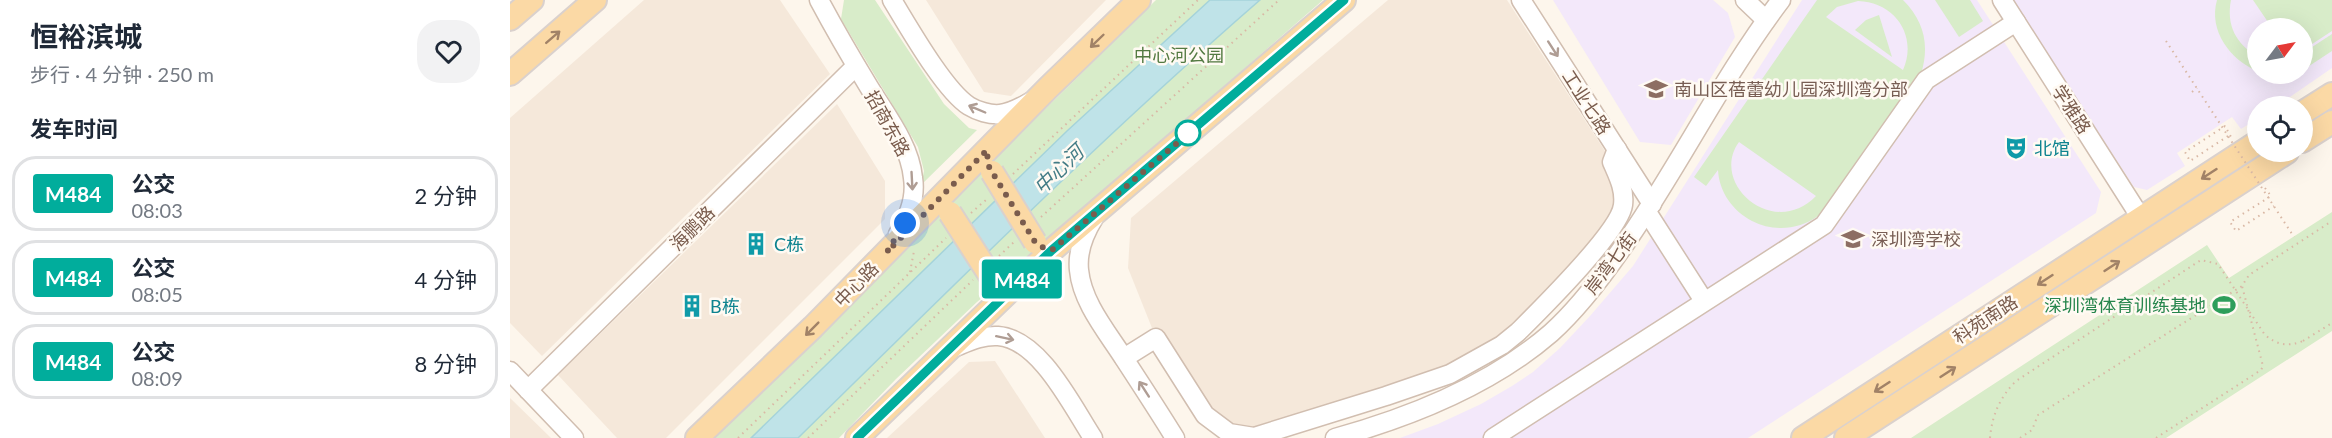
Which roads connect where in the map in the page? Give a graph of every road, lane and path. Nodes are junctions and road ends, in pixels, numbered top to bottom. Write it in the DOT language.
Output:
graph roads {
  1 [pos="532,0"];
  2 [pos="595,0"];
  3 [pos="819,0"];
  4 [pos="832,0"];
  5 [pos="885,0"];
  6 [pos="892,0"];
  7 [pos="1139,0"];
  8 [pos="1344,0"];
  9 [pos="1521,0"];
  10 [pos="1745,0"];
  11 [pos="1781,0"];
  12 [pos="2002,0"];
  13 [pos="510,19"];
  14 [pos="1766,20"];
  15 [pos="2016,21"];
  16 [pos="908,26"];
  17 [pos="2166,41"];
  18 [pos="847,49"];
  19 [pos="856,66"];
  20 [pos="510,74"];
  21 [pos="1048,88"];
  22 [pos="2197,88"];
  23 [pos="2192,92"];
  24 [pos="2332,93"];
  25 [pos="2313,106"];
  26 [pos="2332,122"];
  27 [pos="2313,134"];
  28 [pos="2228,136"];
  29 [pos="2233,139"];
  30 [pos="1617,149"];
  31 [pos="2247,149"];
  32 [pos="987,150"];
  33 [pos="2272,162"];
  34 [pos="2262,183"];
  35 [pos="1104,205"];
  36 [pos="2274,206"];
  37 [pos="1650,208"];
  38 [pos="941,210"];
  39 [pos="2141,218"];
  40 [pos="2332,221"];
  41 [pos="2298,242"];
  42 [pos="1044,246"];
  43 [pos="887,252"];
  44 [pos="2242,286"];
  45 [pos="1704,301"];
  46 [pos="992,308"];
  47 [pos="2332,323"];
  48 [pos="949,349"];
  49 [pos="1124,358"];
  50 [pos="510,371"];
  51 [pos="528,390"];
  52 [pos="1349,435"];
  53 [pos="574,438"];
  54 [pos="698,438"];
  55 [pos="856,438"];
  56 [pos="1093,438"];
  57 [pos="1175,438"];
  58 [pos="1335,438"];
  59 [pos="1492,438"];
  60 [pos="1803,438"];
  61 [pos="1846,438"];
  62 [pos="1990,438"];
  63 [pos="2020,438"];
  64 [pos="2156,438"];
  1 -- 13 [label="main road"];
  20 -- 2 [label="main road, one-way"];
  3 -- 18 [label="street, 招商东路"];
  4 -- 18 [label="street"];
  5 -- 16 [label="street"];
  6 -- 16 [label="street"];
  7 -- 21 [label="main road, 中心路, one-way"];
  8 -- 35 [label="main road"];
  9 -- 30 [label="street, 工业七路, one-way"];
  10 -- 14 [label="street"];
  11 -- 14 [label="street, 岸湾七街"];
  12 -- 15 [label="street, 学雅路"];
  14 -- 37 [label="street, 岸湾七街"];
  15 -- 39 [label="street, 学雅路"];
  15 -- 45 [label="street"];
  21 -- 16 [label="street, one-way"];
  17 -- 22 [label="path, bridge"];
  18 -- 19 [label="street, 招商东路"];
  19 -- 43 [label="street, 招商东路, one-way"];
  19 -- 51 [label="street, 海鹏路"];
  21 -- 32 [label="main road, 中心路"];
  22 -- 23 [label="path, bridge"];
  22 -- 28 [label="path, bridge"];
  24 -- 25 [label="main road"];
  26 -- 27 [label="main road"];
  28 -- 29 [label="path"];
  28 -- 36 [label="path, bridge"];
  30 -- 37 [label="street, 工业七路"];
  30 -- 49 [label="street"];
  31 -- 39 [label="main road, 科苑南路, one-way"];
  32 -- 38 [label="main road, 中心路"];
  32 -- 42 [label="main road, bridge"];
  61 -- 33 [label="main road, 科苑南路, one-way"];
  34 -- 36 [label="path"];
  35 -- 42 [label="main road"];
  35 -- 49 [label="street"];
  36 -- 41 [label="path, bridge"];
  37 -- 45 [label="street, 工业七路"];
  37 -- 52 [label="street, 岸湾七街"];
  38 -- 43 [label="main road, 中心路"];
  38 -- 46 [label="main road, bridge"];
  39 -- 60 [label="main road, 科苑南路, one-way"];
  40 -- 41 [label="path"];
  41 -- 44 [label="path"];
  42 -- 46 [label="main road"];
  43 -- 54 [label="main road, 中心路, one-way"];
  44 -- 63 [label="path"];
  44 -- 64 [label="path"];
  45 -- 59 [label="street"];
  46 -- 48 [label="main road"];
  47 -- 62 [label="path, bridge"];
  48 -- 55 [label="main road"];
  48 -- 56 [label="street, one-way"];
  57 -- 49 [label="street, one-way"];
  50 -- 51 [label="street"];
  51 -- 53 [label="street"];
  52 -- 58 [label="street, 岸湾七街"];
}
